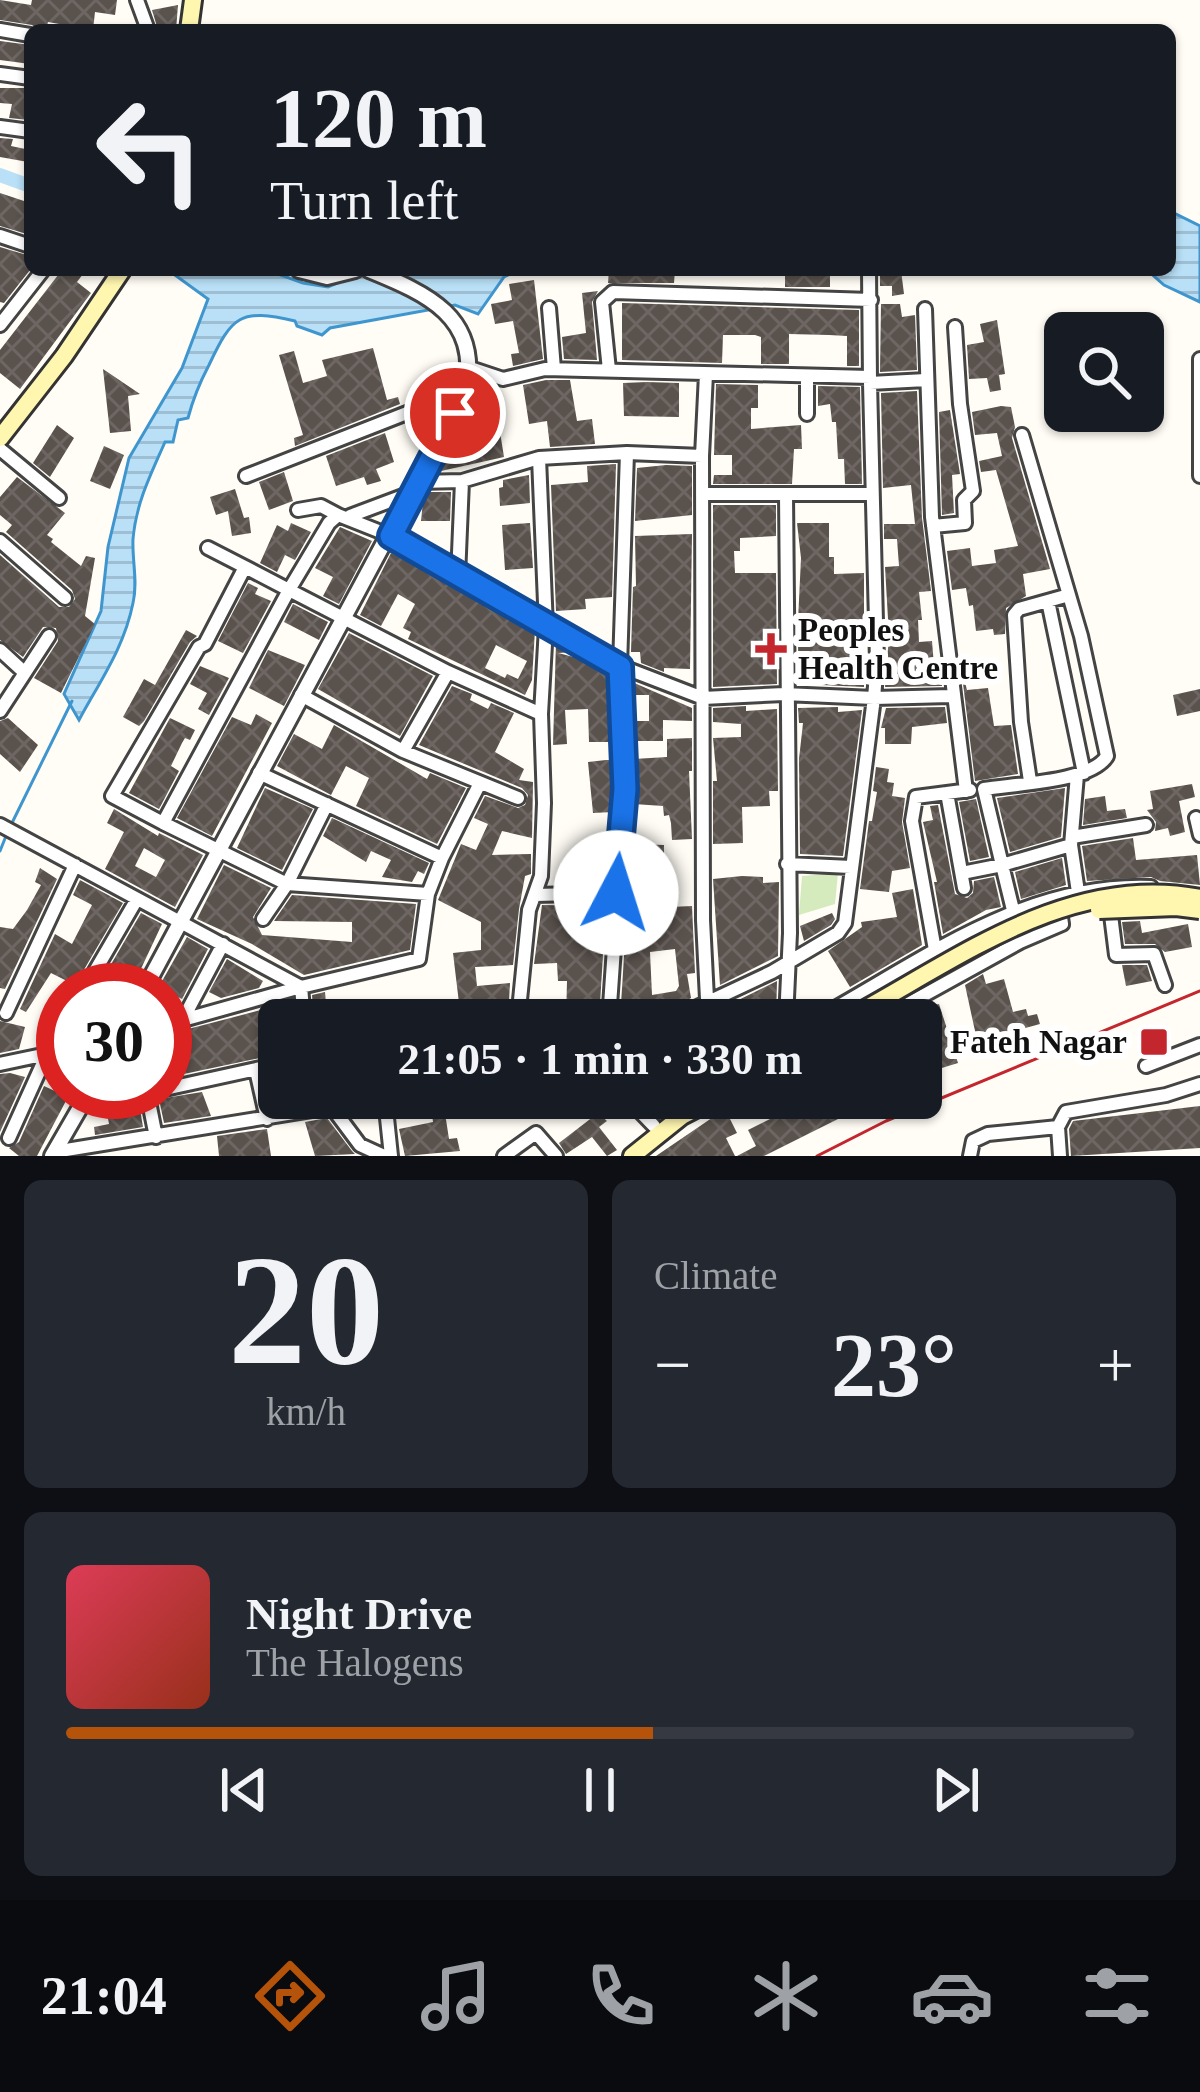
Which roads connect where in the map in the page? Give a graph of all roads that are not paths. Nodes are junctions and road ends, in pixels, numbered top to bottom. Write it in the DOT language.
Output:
graph roads {
  1 [pos="38,276"];
  2 [pos="118,276"];
  3 [pos="380,276"];
  4 [pos="869,276"];
  5 [pos="871,300"];
  6 [pos="549,308"];
  7 [pos="925,309"];
  8 [pos="0,325"];
  9 [pos="955,327"];
  10 [pos="1200,359"];
  11 [pos="470,368"];
  12 [pos="554,369"];
  13 [pos="609,370"];
  14 [pos="706,374"];
  15 [pos="807,377"];
  16 [pos="870,380"];
  17 [pos="926,380"];
  18 [pos="455,413"];
  19 [pos="807,414"];
  20 [pos="1022,435"];
  21 [pos="0,438"];
  22 [pos="0,448"];
  23 [pos="627,453"];
  24 [pos="702,456"];
  25 [pos="539,458"];
  26 [pos="246,476"];
  27 [pos="1200,476"];
  28 [pos="462,481"];
  29 [pos="415,488"];
  30 [pos="704,494"];
  31 [pos="786,494"];
  32 [pos="872,494"];
  33 [pos="59,498"];
  34 [pos="298,510"];
  35 [pos="344,516"];
  36 [pos="933,526"];
  37 [pos="391,536"];
  38 [pos="0,541"];
  39 [pos="208,548"];
  40 [pos="245,567"];
  41 [pos="458,577"];
  42 [pos="289,590"];
  43 [pos="1069,595"];
  44 [pos="64,598"];
  45 [pos="1048,601"];
  46 [pos="344,618"];
  47 [pos="546,627"];
  48 [pos="49,636"];
  49 [pos="0,650"];
  50 [pos="620,667"];
  51 [pos="448,672"];
  52 [pos="25,673"];
  53 [pos="789,694"];
  54 [pos="301,695"];
  55 [pos="951,695"];
  56 [pos="703,698"];
  57 [pos="874,698"];
  58 [pos="2,706"];
  59 [pos="541,714"];
  60 [pos="403,751"];
  61 [pos="259,772"];
  62 [pos="1081,774"];
  63 [pos="1030,781"];
  64 [pos="480,782"];
  65 [pos="983,789"];
  66 [pos="966,791"];
  67 [pos="947,793"];
  68 [pos="518,798"];
  69 [pos="326,804"];
  70 [pos="1196,818"];
  71 [pos="164,823"];
  72 [pos="0,825"];
  73 [pos="1146,825"];
  74 [pos="1200,835"];
  75 [pos="1072,841"];
  76 [pos="219,850"];
  77 [pos="442,858"];
  78 [pos="787,864"];
  79 [pos="75,865"];
  80 [pos="1002,865"];
  81 [pos="851,867"];
  82 [pos="286,884"];
  83 [pos="1108,887"];
  84 [pos="1078,892"];
  85 [pos="428,893"];
  86 [pos="616,893"];
  87 [pos="535,895"];
  88 [pos="1200,895"];
  89 [pos="1057,896"];
  90 [pos="137,899"];
  91 [pos="1013,910"];
  92 [pos="1200,910"];
  93 [pos="263,919"];
  94 [pos="179,920"];
  95 [pos="223,944"];
  96 [pos="935,950"];
  97 [pos="100,963"];
  98 [pos="158,963"];
  99 [pos="787,963"];
  100 [pos="1165,985"];
  101 [pos="301,987"];
  102 [pos="302,999"];
  103 [pos="520,999"];
  104 [pos="610,999"];
  105 [pos="707,999"];
  106 [pos="786,999"];
  107 [pos="850,999"];
  108 [pos="882,999"];
  109 [pos="901,999"];
  110 [pos="917,999"];
  111 [pos="192,1002"];
  112 [pos="6,1013"];
  113 [pos="192,1018"];
  114 [pos="1200,1045"];
  115 [pos="36,1056"];
  116 [pos="0,1064"];
  117 [pos="1146,1066"];
  118 [pos="256,1070"];
  119 [pos="36,1078"];
  120 [pos="258,1079"];
  121 [pos="192,1083"];
  122 [pos="1200,1088"];
  123 [pos="73,1119"];
  124 [pos="153,1119"];
  125 [pos="261,1119"];
  126 [pos="341,1119"];
  127 [pos="386,1119"];
  128 [pos="647,1119"];
  129 [pos="664,1119"];
  130 [pos="678,1119"];
  131 [pos="654,1126"];
  132 [pos="1058,1127"];
  133 [pos="156,1136"];
  134 [pos="9,1138"];
  135 [pos="53,1154"];
  136 [pos="387,1156"];
  137 [pos="504,1156"];
  138 [pos="556,1156"];
  139 [pos="618,1156"];
  140 [pos="632,1156"];
  141 [pos="970,1156"];
  142 [pos="1060,1156"];
  1 -- 8 [label="street"];
  2 -- 21 [label="main road"];
  3 -- 11 [label="street"];
  4 -- 5 [label="street"];
  5 -- 13 [label="street"];
  5 -- 16 [label="street"];
  6 -- 12 [label="street"];
  7 -- 17 [label="street"];
  9 -- 36 [label="street"];
  10 -- 27 [label="street"];
  11 -- 12 [label="street"];
  11 -- 18 [label="street"];
  12 -- 13 [label="street"];
  13 -- 14 [label="street"];
  14 -- 15 [label="street"];
  14 -- 24 [label="street"];
  15 -- 16 [label="street"];
  15 -- 19 [label="street"];
  16 -- 17 [label="street"];
  16 -- 32 [label="street"];
  17 -- 36 [label="street"];
  18 -- 26 [label="street"];
  18 -- 29 [label="street"];
  20 -- 43 [label="street"];
  22 -- 33 [label="street"];
  23 -- 24 [label="street"];
  23 -- 25 [label="street"];
  23 -- 50 [label="street"];
  24 -- 30 [label="street"];
  25 -- 28 [label="street"];
  25 -- 47 [label="street"];
  28 -- 29 [label="street"];
  28 -- 41 [label="street"];
  29 -- 35 [label="street"];
  29 -- 37 [label="street"];
  30 -- 31 [label="street"];
  30 -- 56 [label="street"];
  31 -- 32 [label="street"];
  31 -- 53 [label="street"];
  32 -- 57 [label="street"];
  34 -- 35 [label="street"];
  35 -- 37 [label="street"];
  35 -- 42 [label="street"];
  36 -- 55 [label="street"];
  37 -- 41 [label="street"];
  37 -- 46 [label="street"];
  38 -- 44 [label="street"];
  39 -- 40 [label="street"];
  40 -- 42 [label="street"];
  40 -- 71 [label="street"];
  41 -- 47 [label="street"];
  42 -- 46 [label="street"];
  42 -- 71 [label="street"];
  43 -- 45 [label="street"];
  43 -- 62 [label="street"];
  45 -- 62 [label="street"];
  45 -- 63 [label="street"];
  46 -- 51 [label="street"];
  46 -- 54 [label="street"];
  47 -- 50 [label="street"];
  47 -- 59 [label="street"];
  48 -- 52 [label="street"];
  49 -- 52 [label="street"];
  50 -- 56 [label="street"];
  50 -- 86 [label="street"];
  51 -- 59 [label="street"];
  51 -- 60 [label="street"];
  52 -- 58 [label="street"];
  53 -- 56 [label="street"];
  53 -- 57 [label="street"];
  53 -- 78 [label="street"];
  54 -- 60 [label="street"];
  54 -- 61 [label="street"];
  55 -- 57 [label="street"];
  55 -- 66 [label="street"];
  56 -- 105 [label="street"];
  57 -- 81 [label="street"];
  59 -- 87 [label="street"];
  60 -- 64 [label="street"];
  61 -- 69 [label="street"];
  61 -- 76 [label="street"];
  62 -- 63 [label="street"];
  62 -- 75 [label="street"];
  63 -- 65 [label="street"];
  64 -- 68 [label="street"];
  64 -- 77 [label="street"];
  65 -- 66 [label="street"];
  65 -- 80 [label="street"];
  66 -- 67 [label="street"];
  67 -- 80 [label="street"];
  67 -- 96 [label="street"];
  69 -- 77 [label="street"];
  69 -- 82 [label="street"];
  70 -- 74 [label="street"];
  71 -- 76 [label="street"];
  72 -- 79 [label="street"];
  73 -- 75 [label="street"];
  75 -- 80 [label="street"];
  75 -- 84 [label="street"];
  76 -- 82 [label="street"];
  76 -- 94 [label="street"];
  77 -- 85 [label="street"];
  78 -- 81 [label="street"];
  78 -- 99 [label="street"];
  79 -- 90 [label="street"];
  79 -- 112 [label="street"];
  80 -- 91 [label="street"];
  81 -- 99 [label="street"];
  82 -- 85 [label="street"];
  82 -- 93 [label="street"];
  83 -- 84 [label="street"];
  83 -- 88 [label="street"];
  83 -- 100 [label="street"];
  84 -- 89 [label="street"];
  85 -- 101 [label="street"];
  86 -- 87 [label="street"];
  86 -- 104 [label="street"];
  87 -- 103 [label="street"];
  88 -- 108 [label="main road, bridge"];
  89 -- 91 [label="street"];
  89 -- 110 [label="street"];
  90 -- 94 [label="street"];
  90 -- 97 [label="street"];
  91 -- 96 [label="street"];
  92 -- 109 [label="main road, bridge"];
  94 -- 95 [label="street"];
  94 -- 98 [label="street"];
  95 -- 101 [label="street"];
  95 -- 111 [label="street"];
  96 -- 107 [label="street"];
  99 -- 105 [label="street"];
  99 -- 106 [label="street"];
  101 -- 102 [label="street"];
  101 -- 113 [label="street"];
  114 -- 117 [label="street"];
  115 -- 116 [label="street"];
  118 -- 120 [label="street"];
  118 -- 121 [label="street"];
  119 -- 134 [label="street"];
  122 -- 132 [label="street"];
  123 -- 135 [label="street"];
  124 -- 133 [label="street"];
  125 -- 133 [label="street"];
  126 -- 136 [label="street"];
  127 -- 136 [label="street"];
  128 -- 131 [label="street"];
  129 -- 131 [label="main road"];
  130 -- 140 [label="main road"];
  131 -- 139 [label="main road"];
  132 -- 141 [label="street"];
  132 -- 142 [label="street"];
  133 -- 135 [label="street"];
  137 -- 138 [label="street"];
}
